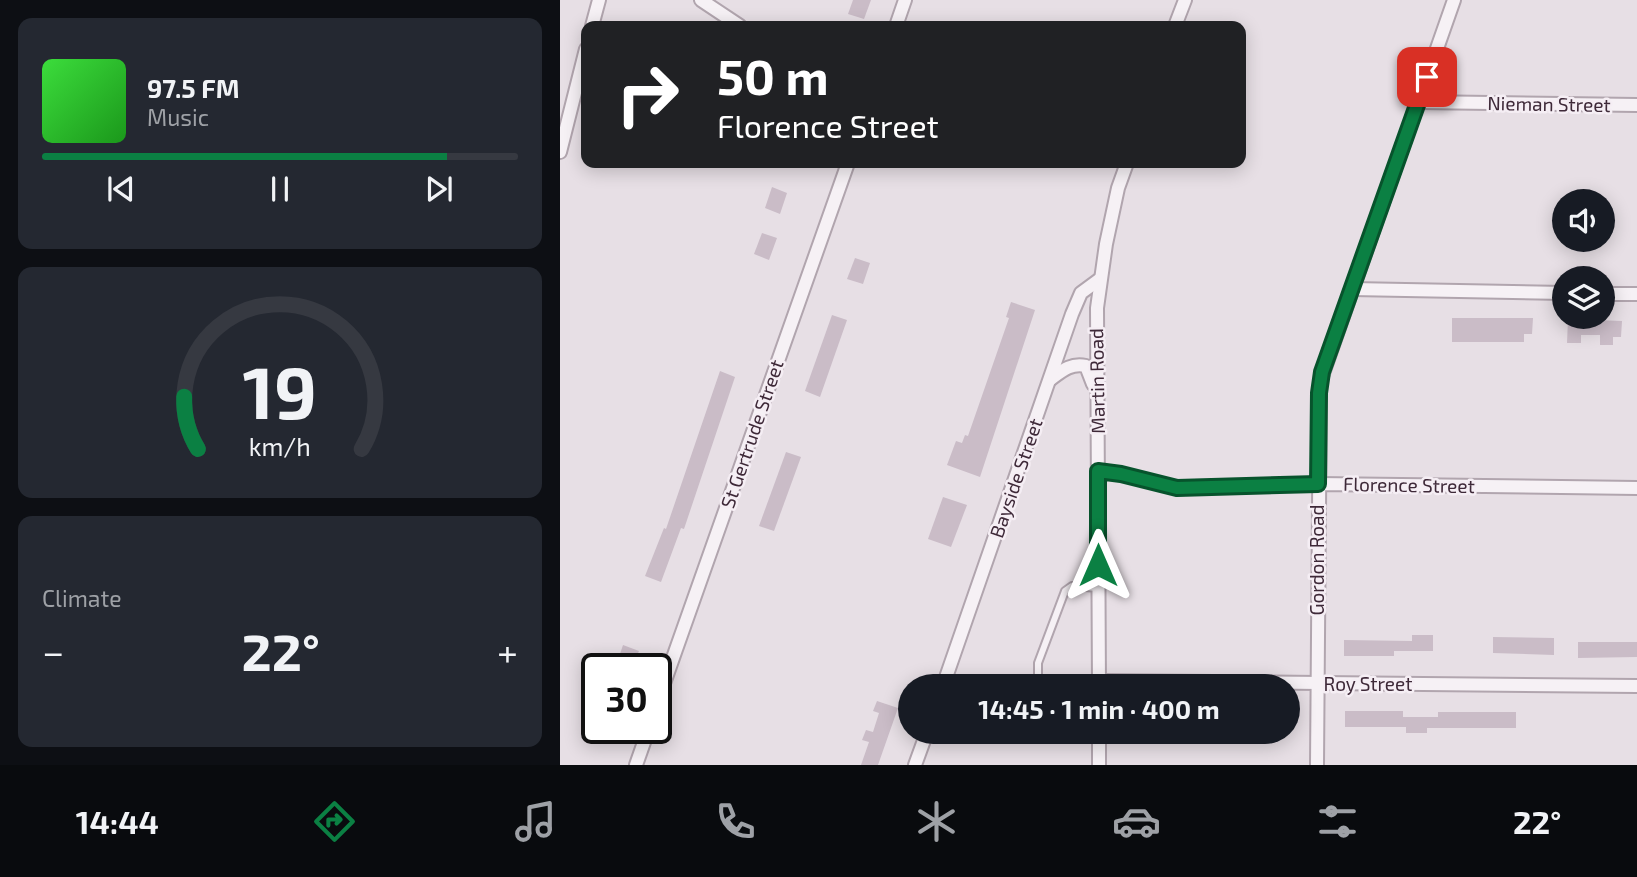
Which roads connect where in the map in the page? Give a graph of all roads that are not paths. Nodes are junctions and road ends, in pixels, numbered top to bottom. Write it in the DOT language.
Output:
graph roads {
  1 [pos="599,0"];
  2 [pos="701,0"];
  3 [pos="905,0"];
  4 [pos="1185,0"];
  5 [pos="1454,0"];
  6 [pos="593,21"];
  7 [pos="732,21"];
  8 [pos="898,21"];
  9 [pos="1177,21"];
  10 [pos="581,69"];
  11 [pos="1419,102"];
  12 [pos="1637,104"];
  13 [pos="560,152"];
  14 [pos="846,168"];
  15 [pos="1125,168"];
  16 [pos="1100,279"];
  17 [pos="1352,289"];
  18 [pos="1552,293"];
  19 [pos="1615,294"];
  20 [pos="1637,294"];
  21 [pos="1051,379"];
  22 [pos="1097,410"];
  23 [pos="1098,471"];
  24 [pos="1318,484"];
  25 [pos="1637,488"];
  26 [pos="1098,588"];
  27 [pos="672,661"];
  28 [pos="947,674"];
  29 [pos="1038,674"];
  30 [pos="1099,674"];
  31 [pos="1300,684"];
  32 [pos="1316,684"];
  33 [pos="1637,686"];
  34 [pos="643,744"];
  35 [pos="923,744"];
  36 [pos="1099,744"];
  37 [pos="636,765"];
  38 [pos="915,765"];
  39 [pos="1099,765"];
  40 [pos="1317,765"];
  1 -- 6 [label="street"];
  2 -- 7 [label="street"];
  3 -- 8 [label="street"];
  4 -- 9 [label="street"];
  5 -- 11 [label="street, Gordon Road"];
  10 -- 13 [label="street"];
  11 -- 12 [label="street, Nieman Street"];
  11 -- 17 [label="street, Gordon Road"];
  14 -- 27 [label="street, St Gertrude Street"];
  15 -- 16 [label="street, Martin Road"];
  16 -- 21 [label="street, Bayside Street"];
  16 -- 22 [label="street, Martin Road"];
  17 -- 18 [label="street"];
  17 -- 24 [label="street, Gordon Road"];
  19 -- 20 [label="street"];
  21 -- 22 [label="street"];
  21 -- 28 [label="street, Bayside Street"];
  22 -- 23 [label="street, Martin Road"];
  23 -- 24 [label="street, Florence Street"];
  23 -- 26 [label="street, Martin Road"];
  24 -- 25 [label="street, Florence Street"];
  24 -- 32 [label="street, Gordon Road"];
  26 -- 29 [label="lane"];
  26 -- 30 [label="street, Martin Road"];
  31 -- 32 [label="street, Roy Street"];
  32 -- 33 [label="street, Roy Street"];
  32 -- 40 [label="street, Gordon Road"];
  34 -- 37 [label="street"];
  35 -- 38 [label="street"];
  36 -- 39 [label="street"];
}
